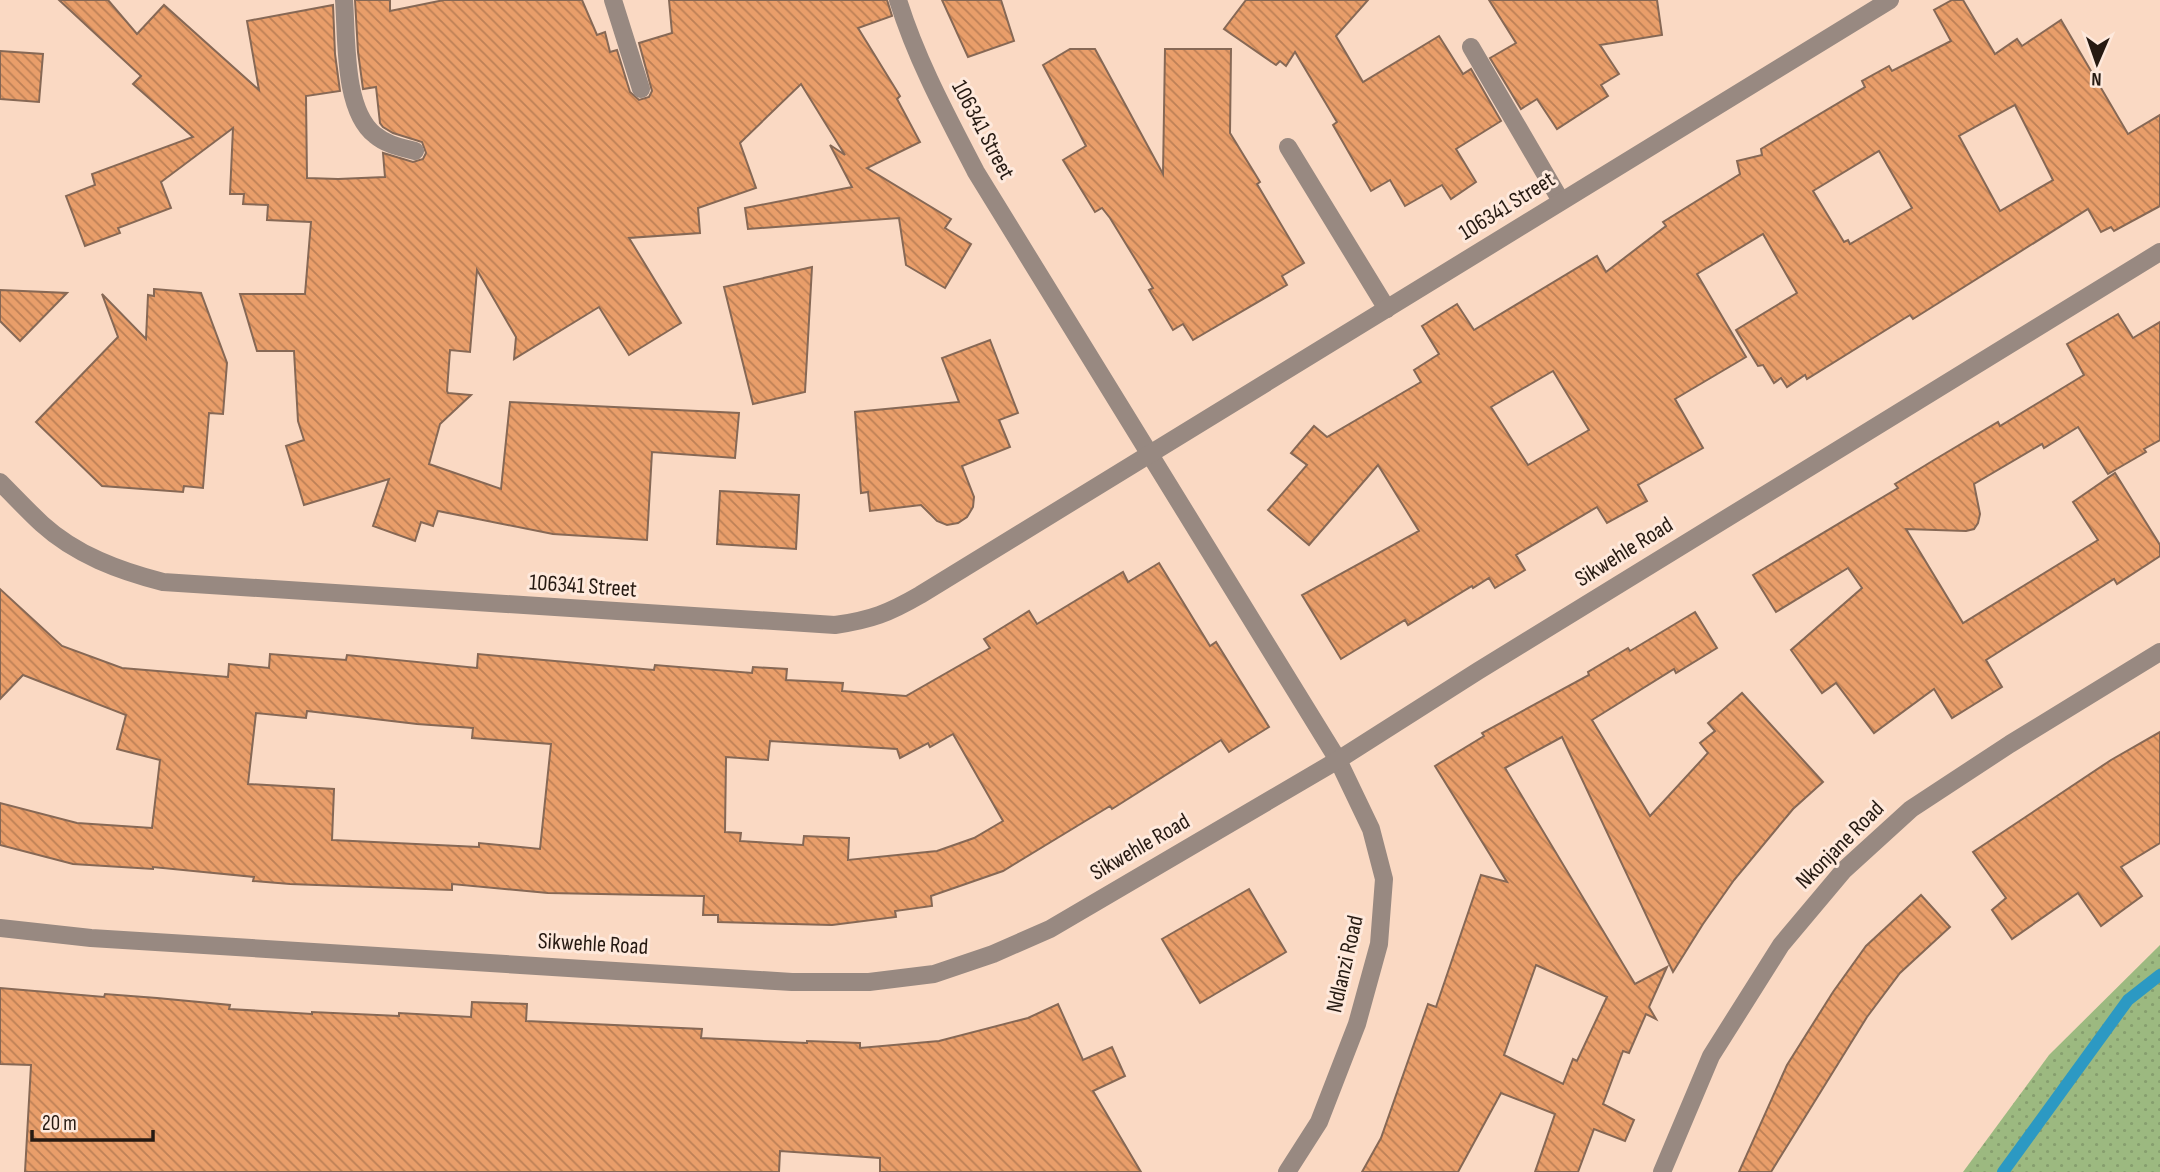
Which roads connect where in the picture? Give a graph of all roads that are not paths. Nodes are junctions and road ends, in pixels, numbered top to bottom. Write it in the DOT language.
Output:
graph roads {
  1 [pos="344,0"];
  2 [pos="613,0"];
  3 [pos="898,0"];
  4 [pos="1889,0"];
  5 [pos="1471,47"];
  6 [pos="641,89"];
  7 [pos="1289,147"];
  8 [pos="415,150"];
  9 [pos="1560,201"];
  10 [pos="2160,252"];
  11 [pos="1387,309"];
  12 [pos="1150,454"];
  13 [pos="0,482"];
  14 [pos="2160,652"];
  15 [pos="1338,760"];
  16 [pos="0,928"];
  17 [pos="1287,1172"];
  18 [pos="1662,1172"];
  1 -- 8 [label="street"];
  2 -- 6 [label="street"];
  3 -- 12 [label="street, 106341 Street"];
  4 -- 9 [label="street, 106341 Street"];
  5 -- 9 [label="street"];
  7 -- 11 [label="street"];
  9 -- 11 [label="street, 106341 Street"];
  10 -- 15 [label="street, Sikwehle Road"];
  11 -- 12 [label="street, 106341 Street"];
  12 -- 13 [label="street, 106341 Street"];
  12 -- 15 [label="street, 106341 Street"];
  14 -- 18 [label="street, Nkonjane Road"];
  15 -- 16 [label="street, Sikwehle Road"];
  15 -- 17 [label="street, Ndlanzi Road"];
}
